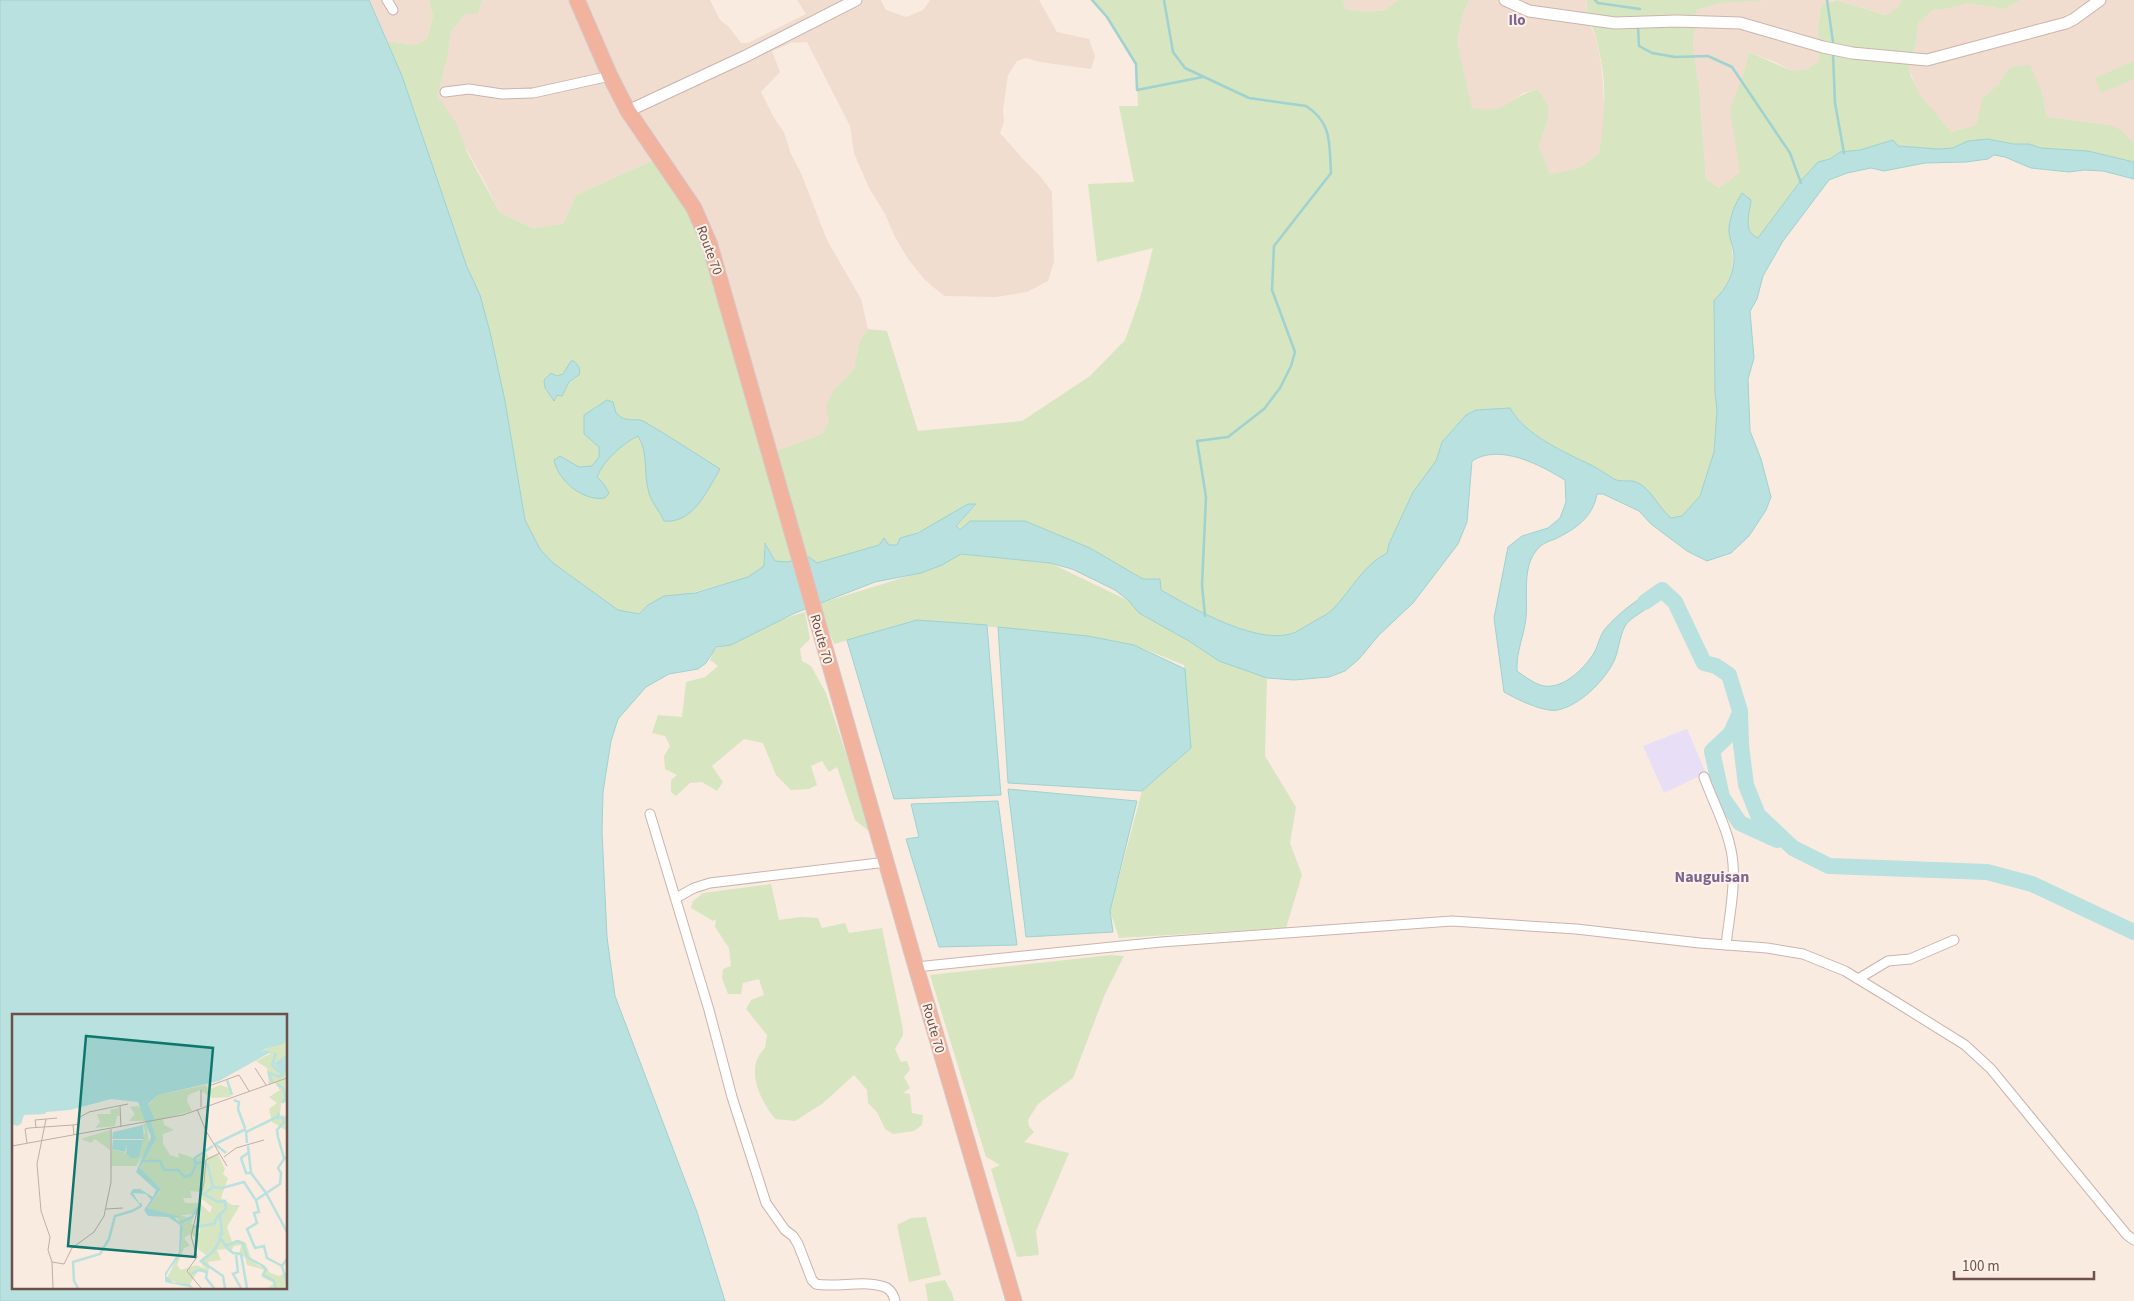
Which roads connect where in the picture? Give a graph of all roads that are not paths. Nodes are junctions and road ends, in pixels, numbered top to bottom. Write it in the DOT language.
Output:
graph roads {
  1 [pos="387,0"];
  2 [pos="577,0"];
  3 [pos="856,0"];
  4 [pos="1505,0"];
  5 [pos="2100,0"];
  6 [pos="393,10"];
  7 [pos="610,76"];
  8 [pos="445,92"];
  9 [pos="628,111"];
  10 [pos="1704,777"];
  11 [pos="650,814"];
  12 [pos="887,862"];
  13 [pos="676,898"];
  14 [pos="1954,940"];
  15 [pos="1726,945"];
  16 [pos="916,967"];
  17 [pos="1858,979"];
  18 [pos="2134,1240"];
  19 [pos="895,1301"];
  20 [pos="1014,1301"];
  1 -- 6 [label="street"];
  2 -- 7 [label="highway, Route 70"];
  3 -- 9 [label="street"];
  4 -- 5 [label="street"];
  7 -- 8 [label="street"];
  7 -- 9 [label="highway, Route 70"];
  9 -- 12 [label="highway, Route 70"];
  10 -- 15 [label="street"];
  11 -- 13 [label="street"];
  12 -- 13 [label="street"];
  12 -- 16 [label="highway, Route 70"];
  13 -- 19 [label="street"];
  14 -- 17 [label="street"];
  15 -- 16 [label="street"];
  15 -- 17 [label="street"];
  16 -- 20 [label="highway, Route 70"];
  17 -- 18 [label="street"];
}
